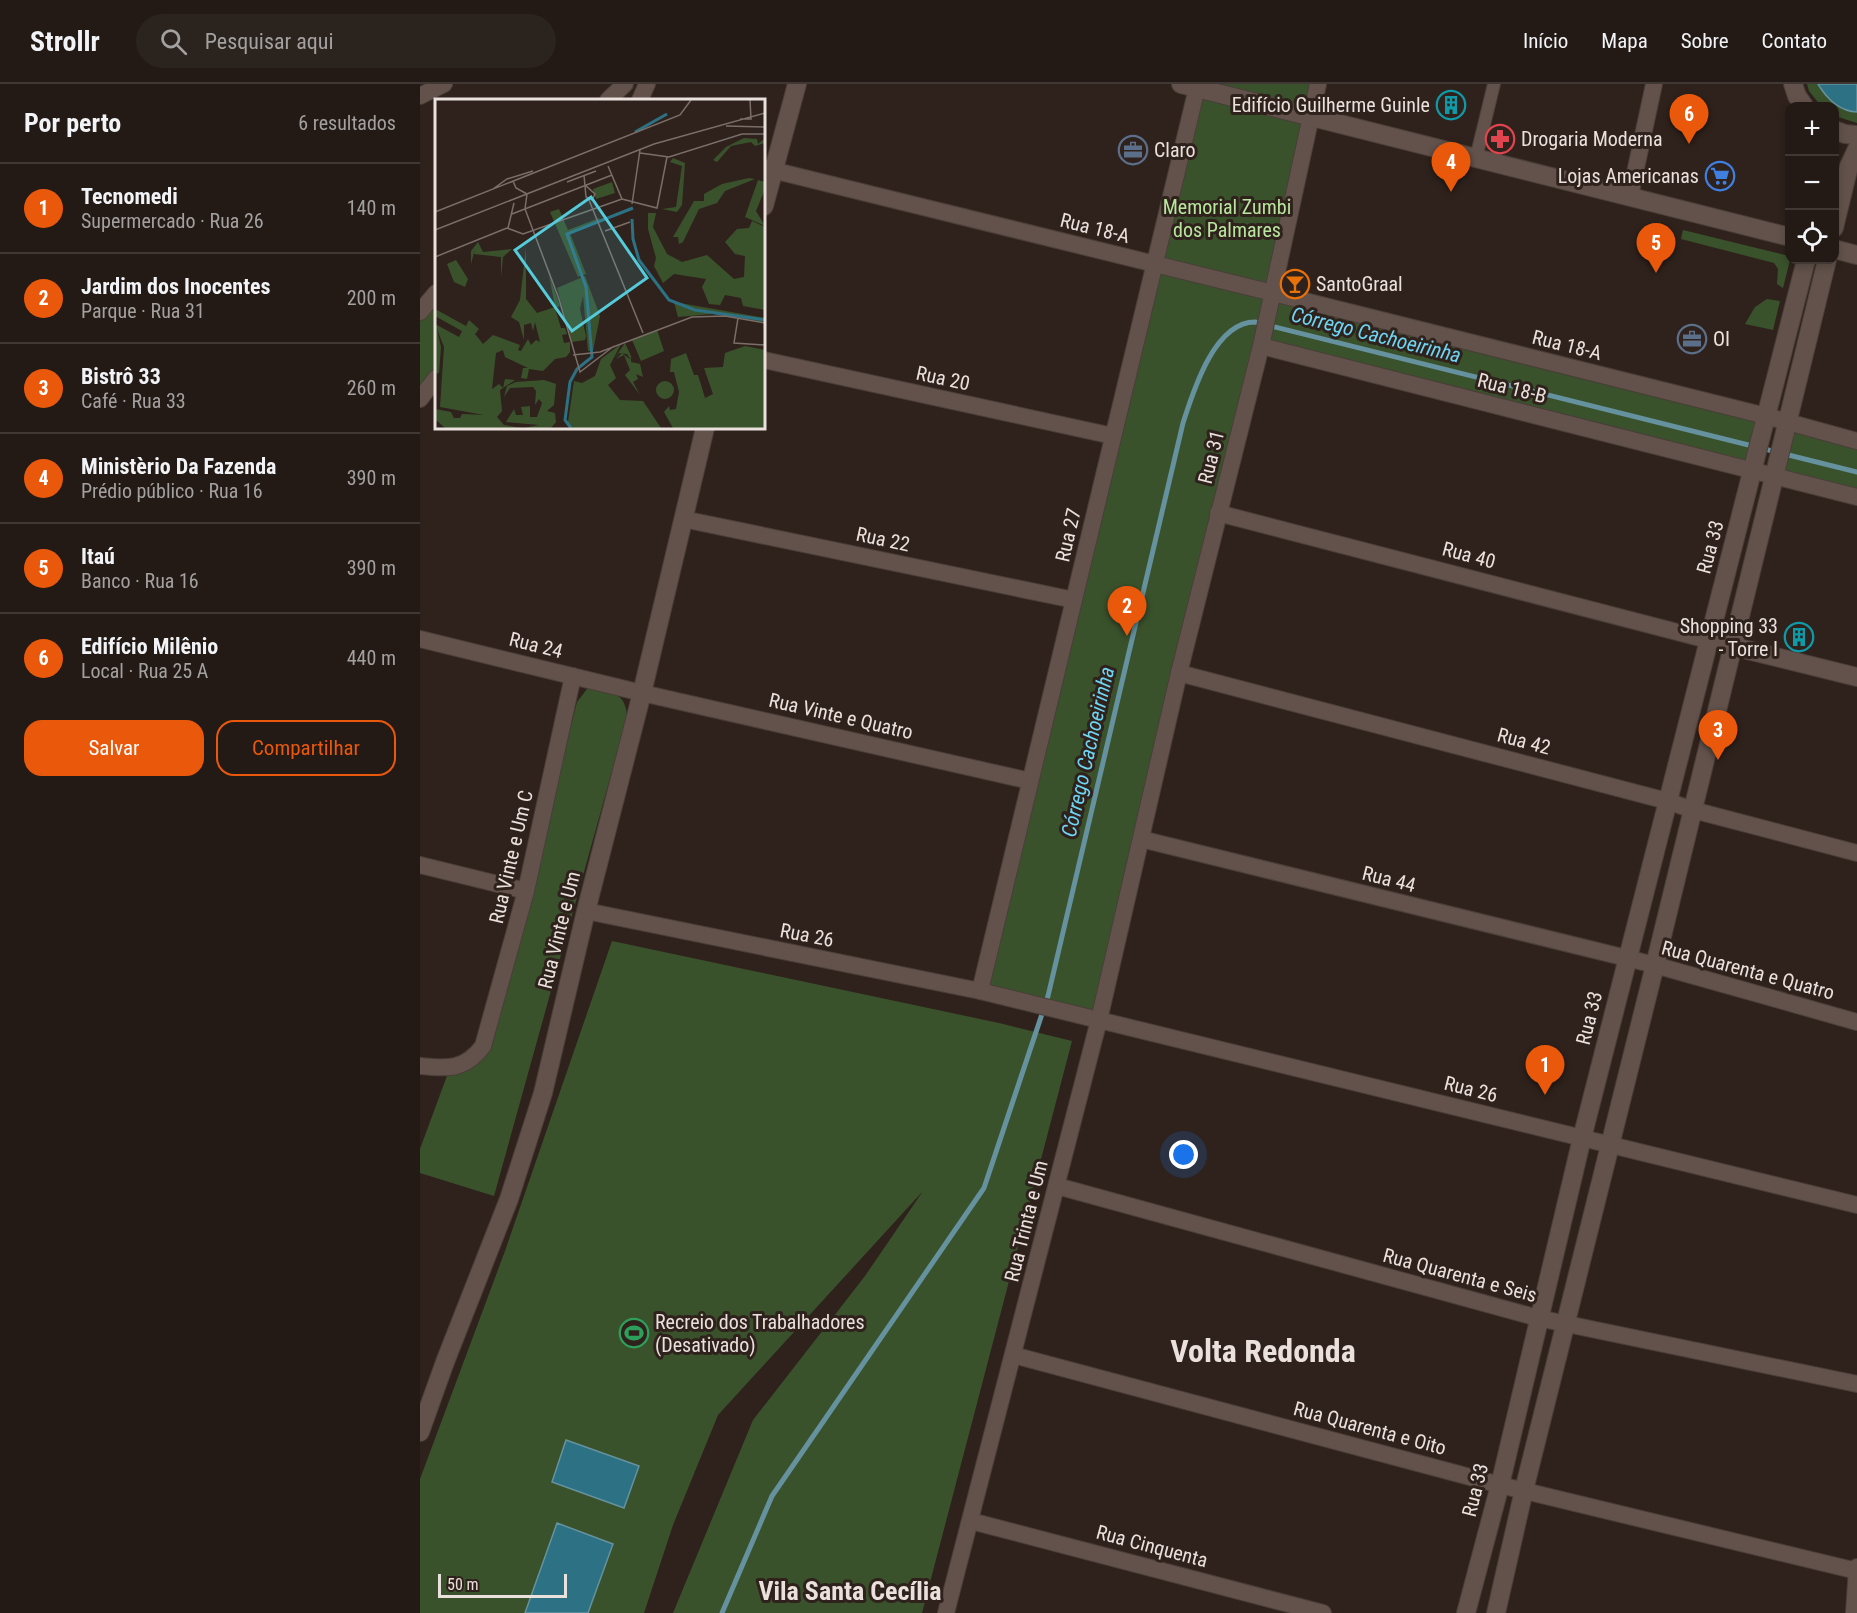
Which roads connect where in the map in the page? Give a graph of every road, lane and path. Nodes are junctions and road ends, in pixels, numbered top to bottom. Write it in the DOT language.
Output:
graph roads {
  1 [pos="444,84"];
  2 [pos="625,84"];
  3 [pos="647,84"];
  4 [pos="797,84"];
  5 [pos="1318,84"];
  6 [pos="1494,84"];
  7 [pos="1654,84"];
  8 [pos="1793,84"];
  9 [pos="1189,86"];
  10 [pos="420,96"];
  11 [pos="609,99"];
  12 [pos="640,99"];
  13 [pos="1802,102"];
  14 [pos="1311,117"];
  15 [pos="1857,149"];
  16 [pos="1476,158"];
  17 [pos="768,170"];
  18 [pos="1630,196"];
  19 [pos="765,198"];
  20 [pos="1838,210"];
  21 [pos="1785,236"];
  22 [pos="1839,250"];
  23 [pos="1857,255"];
  24 [pos="1154,264"];
  25 [pos="1805,264"];
  26 [pos="1826,264"];
  27 [pos="435,294"];
  28 [pos="1272,298"];
  29 [pos="420,312"];
  30 [pos="1262,342"];
  31 [pos="765,360"];
  32 [pos="435,379"];
  33 [pos="420,399"];
  34 [pos="1766,419"];
  35 [pos="1786,425"];
  36 [pos="705,429"];
  37 [pos="1113,436"];
  38 [pos="1857,441"];
  39 [pos="1753,468"];
  40 [pos="1774,473"];
  41 [pos="1857,497"];
  42 [pos="1218,513"];
  43 [pos="683,519"];
  44 [pos="1074,600"];
  45 [pos="420,639"];
  46 [pos="1708,640"];
  47 [pos="1731,646"];
  48 [pos="1179,673"];
  49 [pos="573,676"];
  50 [pos="1857,677"];
  51 [pos="642,693"];
  52 [pos="1030,781"];
  53 [pos="1667,801"];
  54 [pos="1693,810"];
  55 [pos="1142,839"];
  56 [pos="1857,853"];
  57 [pos="420,865"];
  58 [pos="526,891"];
  59 [pos="585,911"];
  60 [pos="1627,960"];
  61 [pos="1655,965"];
  62 [pos="980,991"];
  63 [pos="1099,1020"];
  64 [pos="1857,1022"];
  65 [pos="420,1066"];
  66 [pos="1582,1138"];
  67 [pos="1610,1145"];
  68 [pos="1057,1186"];
  69 [pos="1857,1205"];
  70 [pos="1538,1318"];
  71 [pos="1564,1325"];
  72 [pos="1013,1355"];
  73 [pos="1857,1384"];
  74 [pos="420,1432"];
  75 [pos="1500,1485"];
  76 [pos="1524,1490"];
  77 [pos="971,1521"];
  78 [pos="1857,1569"];
  79 [pos="946,1613"];
  80 [pos="1323,1613"];
  81 [pos="1466,1613"];
  82 [pos="1496,1613"];
  83 [pos="1854,1613"];
  1 -- 10 [label="street"];
  2 -- 11 [label="street"];
  3 -- 12 [label="street"];
  4 -- 17 [label="street"];
  5 -- 14 [label="street, Rua 31"];
  6 -- 16 [label="street"];
  7 -- 18 [label="street"];
  8 -- 13 [label="street"];
  9 -- 14 [label="street"];
  9 -- 24 [label="street, Rua 27"];
  14 -- 16 [label="street"];
  14 -- 28 [label="street, Rua 31"];
  15 -- 20 [label="street"];
  16 -- 18 [label="street"];
  17 -- 19 [label="street"];
  17 -- 24 [label="street, Rua 18-A"];
  18 -- 21 [label="street"];
  22 -- 23 [label="street"];
  24 -- 28 [label="street, Rua 18-A"];
  24 -- 37 [label="street, Rua 27"];
  25 -- 34 [label="street"];
  26 -- 35 [label="street"];
  27 -- 29 [label="street"];
  28 -- 30 [label="street, Rua 31"];
  28 -- 34 [label="street, Rua 18-A"];
  30 -- 39 [label="street, Rua 18-B"];
  30 -- 42 [label="street, Rua 31"];
  31 -- 37 [label="street, Rua 20"];
  32 -- 33 [label="street"];
  34 -- 35 [label="street, Rua 18-A"];
  34 -- 39 [label="street, Rua 33"];
  35 -- 38 [label="street"];
  35 -- 40 [label="street"];
  36 -- 43 [label="street, Rua Vinte e Um"];
  37 -- 44 [label="street, Rua 27"];
  39 -- 40 [label="street, Rua 18-B"];
  39 -- 46 [label="street, Rua 33"];
  40 -- 41 [label="street, Rua 18-B"];
  40 -- 47 [label="street"];
  42 -- 46 [label="street, Rua 40"];
  42 -- 48 [label="street, Rua 31"];
  43 -- 44 [label="street, Rua 22"];
  43 -- 51 [label="street, Rua Vinte e Um"];
  44 -- 52 [label="street, Rua 27"];
  45 -- 49 [label="street, Rua 24"];
  46 -- 47 [label="street, Rua 40"];
  46 -- 53 [label="street, Rua 33"];
  47 -- 50 [label="street"];
  47 -- 54 [label="street"];
  48 -- 53 [label="street, Rua 42"];
  48 -- 55 [label="street, Rua 31"];
  49 -- 51 [label="street, Rua 24"];
  49 -- 58 [label="street, Rua Vinte e Um C"];
  51 -- 52 [label="street, Rua Vinte e Quatro"];
  51 -- 59 [label="street, Rua Vinte e Um"];
  52 -- 62 [label="street, Rua 27"];
  53 -- 54 [label="street, Rua 42"];
  53 -- 60 [label="street, Rua 33"];
  54 -- 56 [label="street, Rua 42"];
  54 -- 61 [label="street"];
  55 -- 60 [label="street, Rua 44"];
  55 -- 63 [label="street, Rua Trinta e Um"];
  57 -- 58 [label="street"];
  58 -- 65 [label="street, Rua Vinte e Um C"];
  59 -- 62 [label="street, Rua 26"];
  59 -- 74 [label="street, Rua Vinte e Um"];
  60 -- 61 [label="street, Rua Quarenta e Quatro"];
  60 -- 66 [label="street, Rua 33"];
  61 -- 64 [label="street, Rua Quarenta e Quatro"];
  61 -- 67 [label="street"];
  62 -- 63 [label="street, Rua 26"];
  63 -- 66 [label="street, Rua 26"];
  63 -- 68 [label="street, Rua Trinta e Um"];
  66 -- 67 [label="street, Rua 26"];
  66 -- 70 [label="street, Rua 33"];
  67 -- 69 [label="street, Rua 26"];
  67 -- 71 [label="street"];
  68 -- 70 [label="street, Rua Quarenta e Seis"];
  68 -- 72 [label="street, Rua Trinta e Um"];
  70 -- 71 [label="street, Rua Quarenta e Seis"];
  70 -- 75 [label="street, Rua 33"];
  71 -- 73 [label="street, Rua Quarenta e Seis"];
  71 -- 76 [label="street"];
  72 -- 75 [label="street, Rua Quarenta e Oito"];
  72 -- 77 [label="street, Rua Trinta e Um"];
  75 -- 76 [label="street, Rua Quarenta e Oito"];
  75 -- 81 [label="street, Rua 33"];
  76 -- 78 [label="street, Rua Quarenta e Oito"];
  76 -- 82 [label="street"];
  77 -- 79 [label="street, Rua Trinta e Um"];
  77 -- 80 [label="street, Rua Cinquenta"];
  78 -- 83 [label="street"];
}
